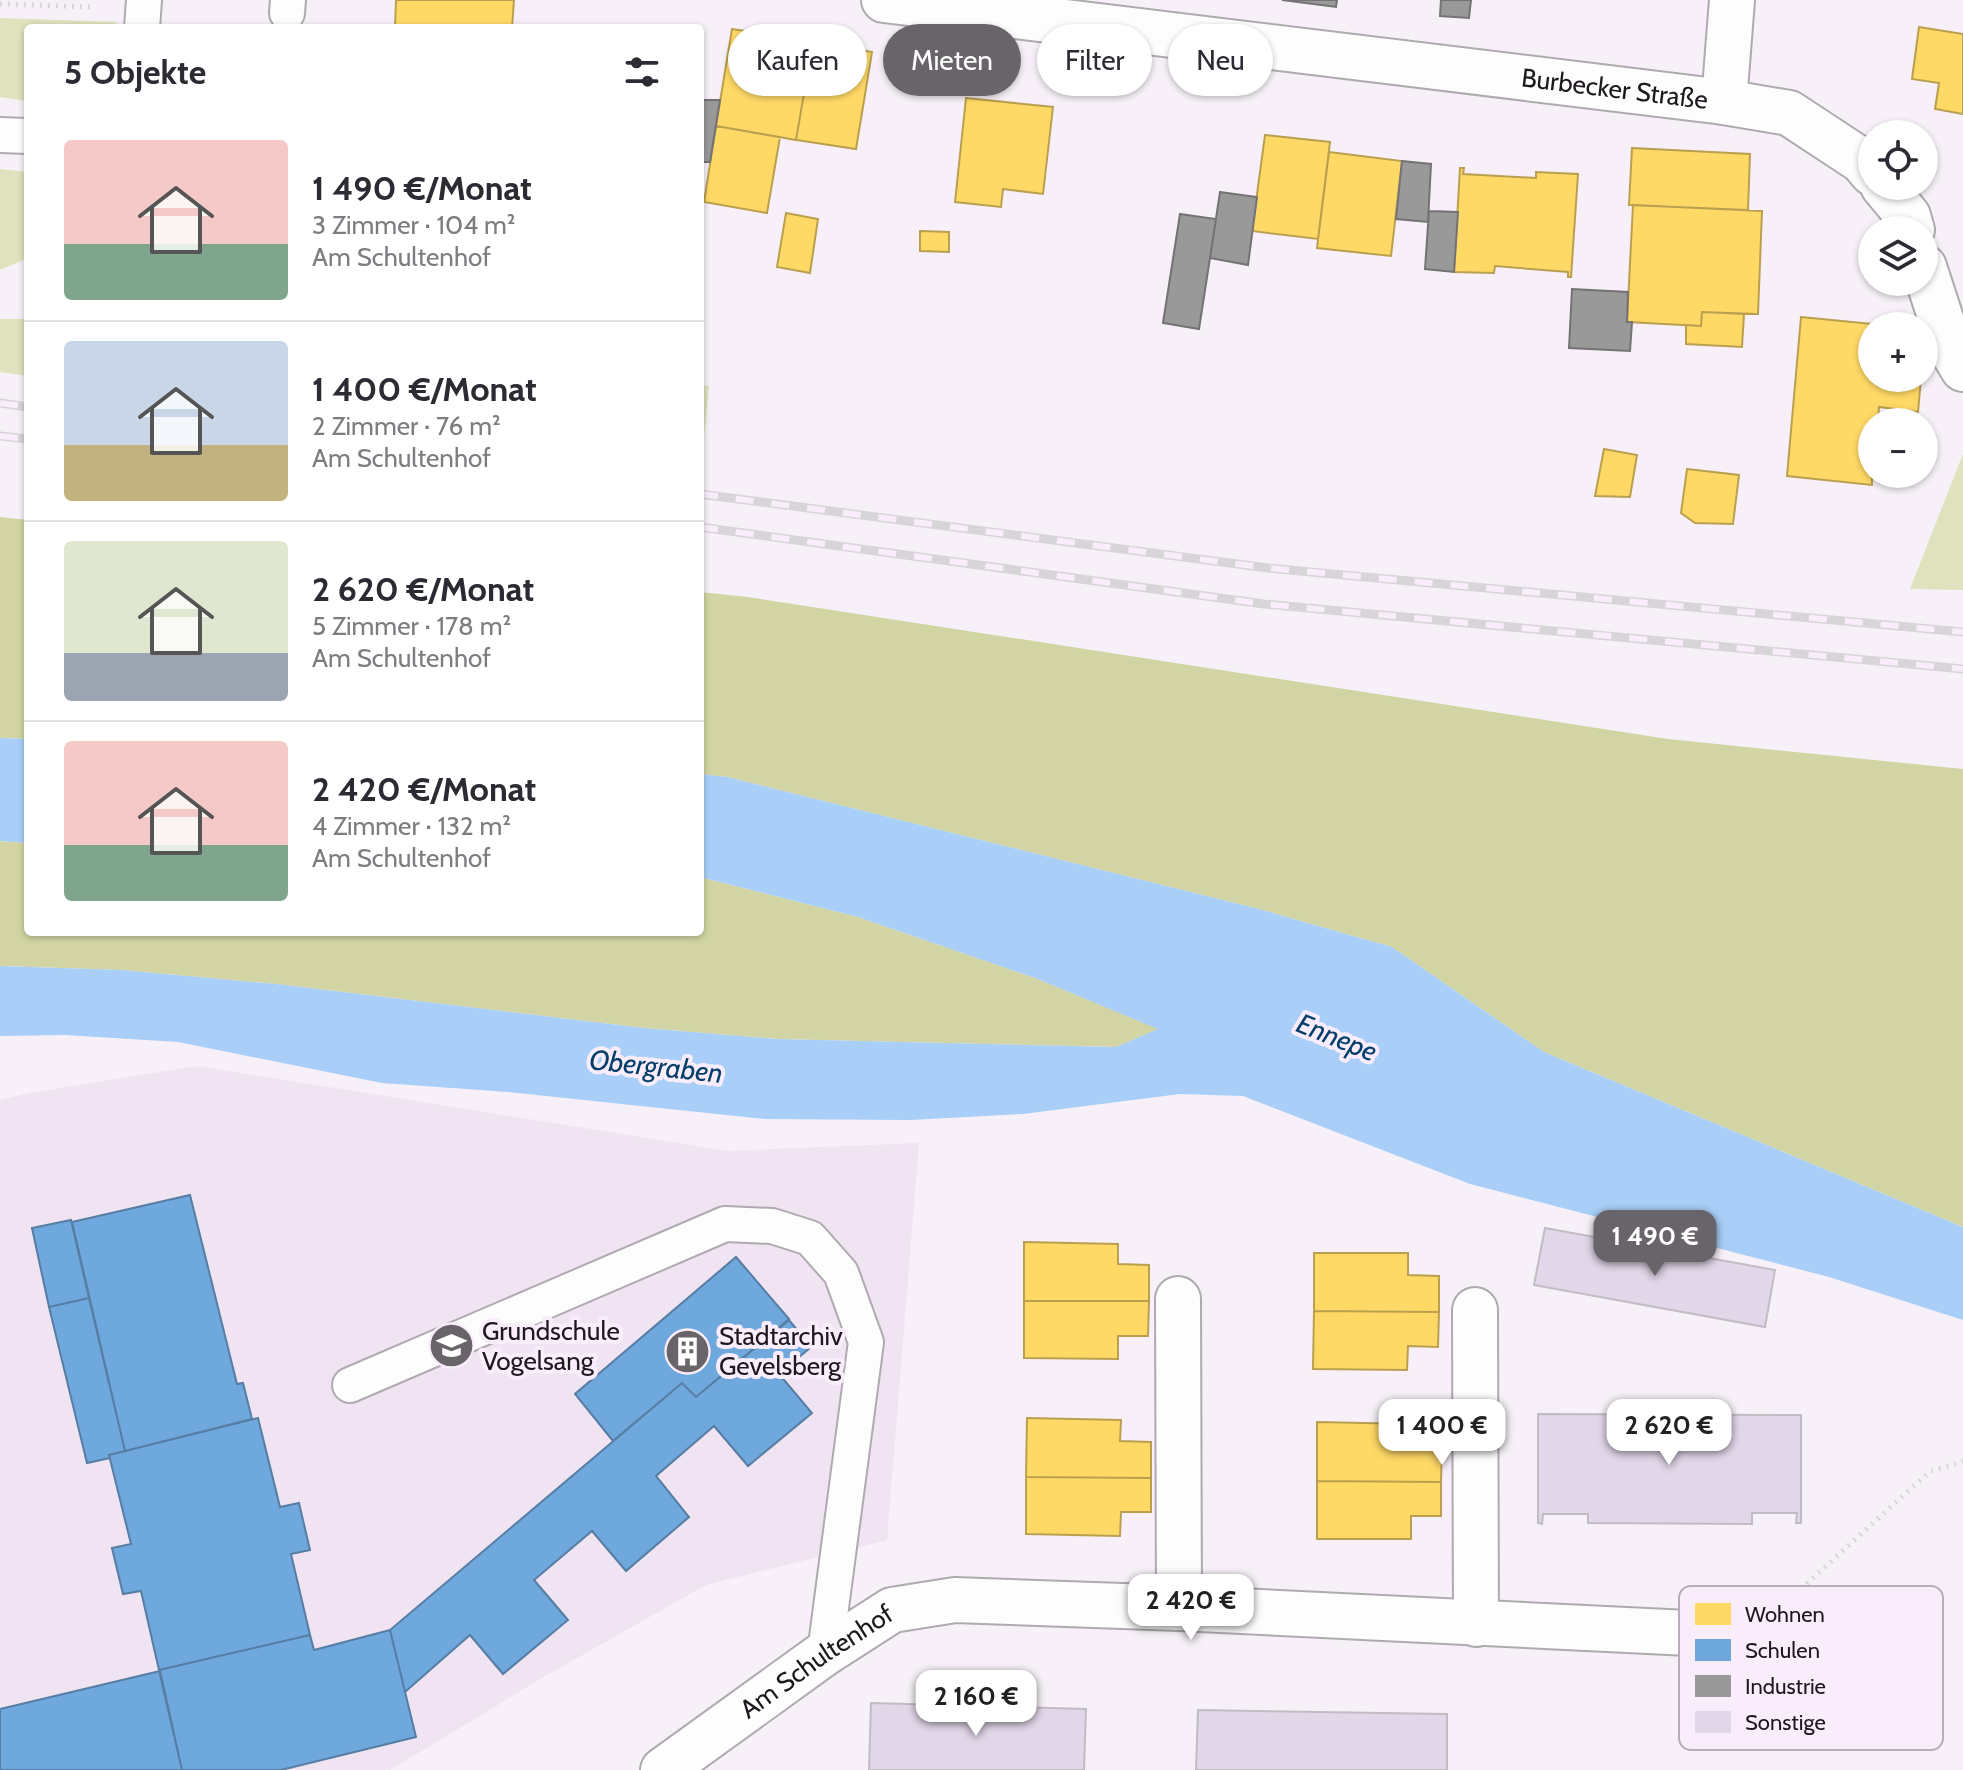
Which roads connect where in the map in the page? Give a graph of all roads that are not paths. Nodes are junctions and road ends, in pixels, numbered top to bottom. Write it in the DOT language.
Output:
graph roads {
  1 [pos="144,0"];
  2 [pos="884,0"];
  3 [pos="1732,0"];
  4 [pos="1084,12"];
  5 [pos="142,24"];
  6 [pos="1724,102"];
  7 [pos="0,135"];
  8 [pos="24,136"];
  9 [pos="1858,158"];
  10 [pos="1895,200"];
  11 [pos="1908,216"];
  12 [pos="1933,296"];
  13 [pos="1963,369"];
  14 [pos="1178,1299"];
  15 [pos="1475,1310"];
  16 [pos="350,1385"];
  17 [pos="1179,1608"];
  18 [pos="1476,1624"];
  19 [pos="1679,1633"];
  20 [pos="825,1653"];
  21 [pos="663,1770"];
  1 -- 5 [label="lane"];
  2 -- 4 [label="street, Burbecker Straße"];
  3 -- 6 [label="street, Burbecker Straße"];
  4 -- 6 [label="street, Burbecker Straße"];
  6 -- 9 [label="street, Burbecker Straße"];
  7 -- 8 [label="lane"];
  10 -- 11 [label="street"];
  12 -- 13 [label="street"];
  14 -- 17 [label="street"];
  15 -- 18 [label="street"];
  16 -- 20 [label="lane"];
  17 -- 18 [label="street, Am Schultenhof"];
  17 -- 20 [label="street, Am Schultenhof"];
  18 -- 19 [label="street, Am Schultenhof"];
  20 -- 21 [label="street, Am Schultenhof"];
}
